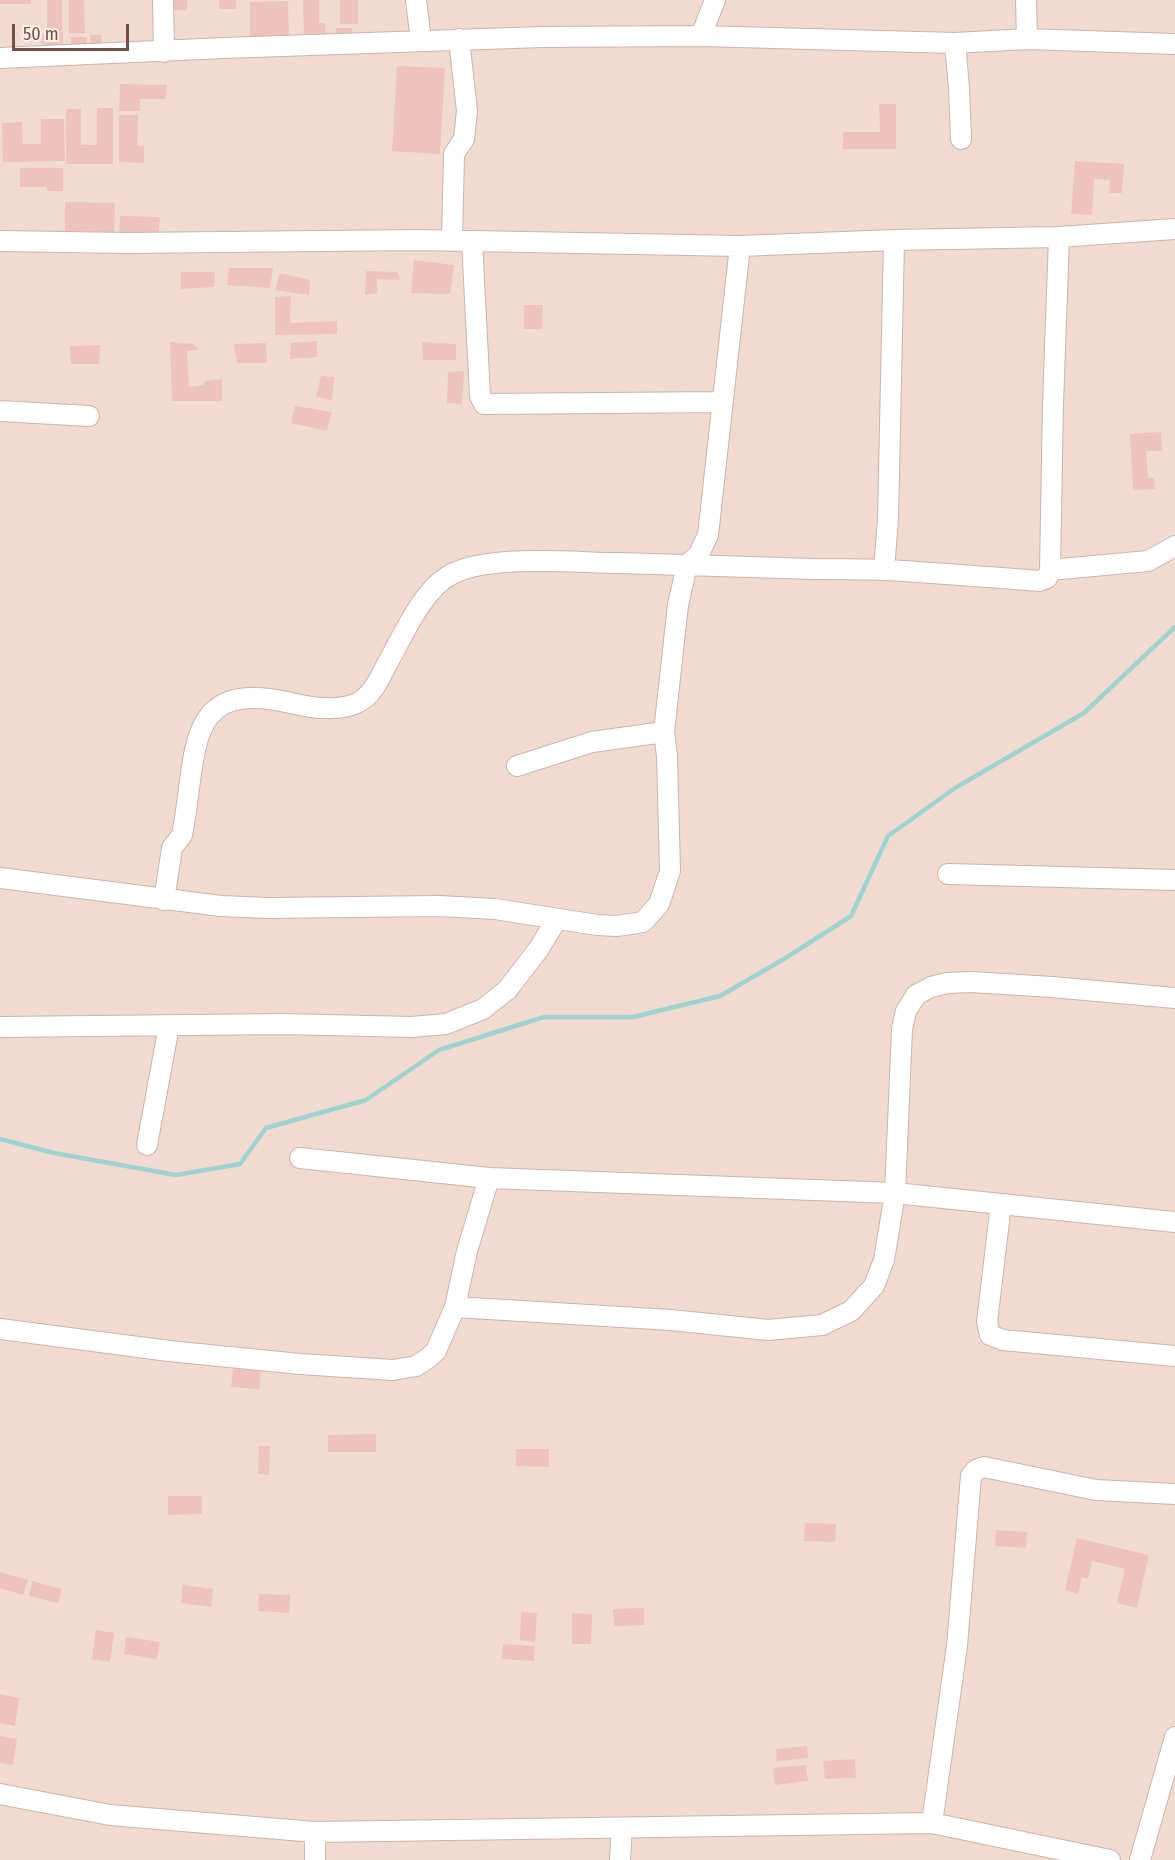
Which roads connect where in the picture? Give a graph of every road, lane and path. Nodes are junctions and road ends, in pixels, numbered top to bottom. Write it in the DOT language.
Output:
graph roads {
  1 [pos="163,0"];
  2 [pos="416,0"];
  3 [pos="715,0"];
  4 [pos="1026,0"];
  5 [pos="701,36"];
  6 [pos="459,39"];
  7 [pos="1027,39"];
  8 [pos="421,41"];
  9 [pos="955,43"];
  10 [pos="1175,44"];
  11 [pos="164,52"];
  12 [pos="0,58"];
  13 [pos="961,140"];
  14 [pos="1175,229"];
  15 [pos="1059,237"];
  16 [pos="894,240"];
  17 [pos="0,241"];
  18 [pos="462,241"];
  19 [pos="740,246"];
  20 [pos="723,402"];
  21 [pos="0,411"];
  22 [pos="88,416"];
  23 [pos="1175,546"];
  24 [pos="687,565"];
  25 [pos="885,570"];
  26 [pos="1050,570"];
  27 [pos="664,732"];
  28 [pos="517,766"];
  29 [pos="948,874"];
  30 [pos="0,878"];
  31 [pos="1175,880"];
  32 [pos="164,900"];
  33 [pos="557,919"];
  34 [pos="1175,998"];
  35 [pos="169,1026"];
  36 [pos="0,1028"];
  37 [pos="147,1145"];
  38 [pos="300,1158"];
  39 [pos="489,1178"];
  40 [pos="895,1192"];
  41 [pos="1001,1204"];
  42 [pos="1175,1222"];
  43 [pos="455,1307"];
  44 [pos="0,1329"];
  45 [pos="1175,1356"];
  46 [pos="1175,1494"];
  47 [pos="1175,1737"];
  48 [pos="0,1794"];
  49 [pos="932,1823"];
  50 [pos="622,1828"];
  51 [pos="315,1832"];
  52 [pos="315,1860"];
  53 [pos="620,1860"];
  54 [pos="1110,1860"];
  55 [pos="1140,1860"];
  1 -- 11 [label="street"];
  2 -- 8 [label="street"];
  3 -- 5 [label="street"];
  4 -- 7 [label="street"];
  5 -- 6 [label="street"];
  5 -- 9 [label="street"];
  6 -- 8 [label="street"];
  6 -- 18 [label="street"];
  7 -- 9 [label="street"];
  7 -- 10 [label="street"];
  8 -- 11 [label="street"];
  9 -- 13 [label="street"];
  11 -- 12 [label="street"];
  14 -- 15 [label="street"];
  15 -- 16 [label="street"];
  15 -- 26 [label="street"];
  16 -- 19 [label="street"];
  16 -- 25 [label="street"];
  17 -- 18 [label="street"];
  18 -- 19 [label="street"];
  18 -- 20 [label="street"];
  19 -- 20 [label="street"];
  20 -- 24 [label="street"];
  21 -- 22 [label="street"];
  23 -- 26 [label="street"];
  24 -- 25 [label="street"];
  24 -- 27 [label="street"];
  24 -- 32 [label="street"];
  25 -- 26 [label="street"];
  27 -- 28 [label="street"];
  27 -- 33 [label="street"];
  29 -- 31 [label="street"];
  30 -- 32 [label="street"];
  32 -- 33 [label="street"];
  33 -- 35 [label="street"];
  34 -- 40 [label="street"];
  35 -- 36 [label="street"];
  35 -- 37 [label="street"];
  38 -- 39 [label="street"];
  39 -- 40 [label="street"];
  39 -- 43 [label="street"];
  40 -- 41 [label="street"];
  40 -- 43 [label="street"];
  41 -- 42 [label="street"];
  41 -- 45 [label="street"];
  43 -- 44 [label="street"];
  46 -- 49 [label="street"];
  47 -- 55 [label="street"];
  48 -- 51 [label="street"];
  49 -- 50 [label="street"];
  49 -- 54 [label="street"];
  50 -- 51 [label="street"];
  50 -- 53 [label="street"];
  51 -- 52 [label="street"];
}
